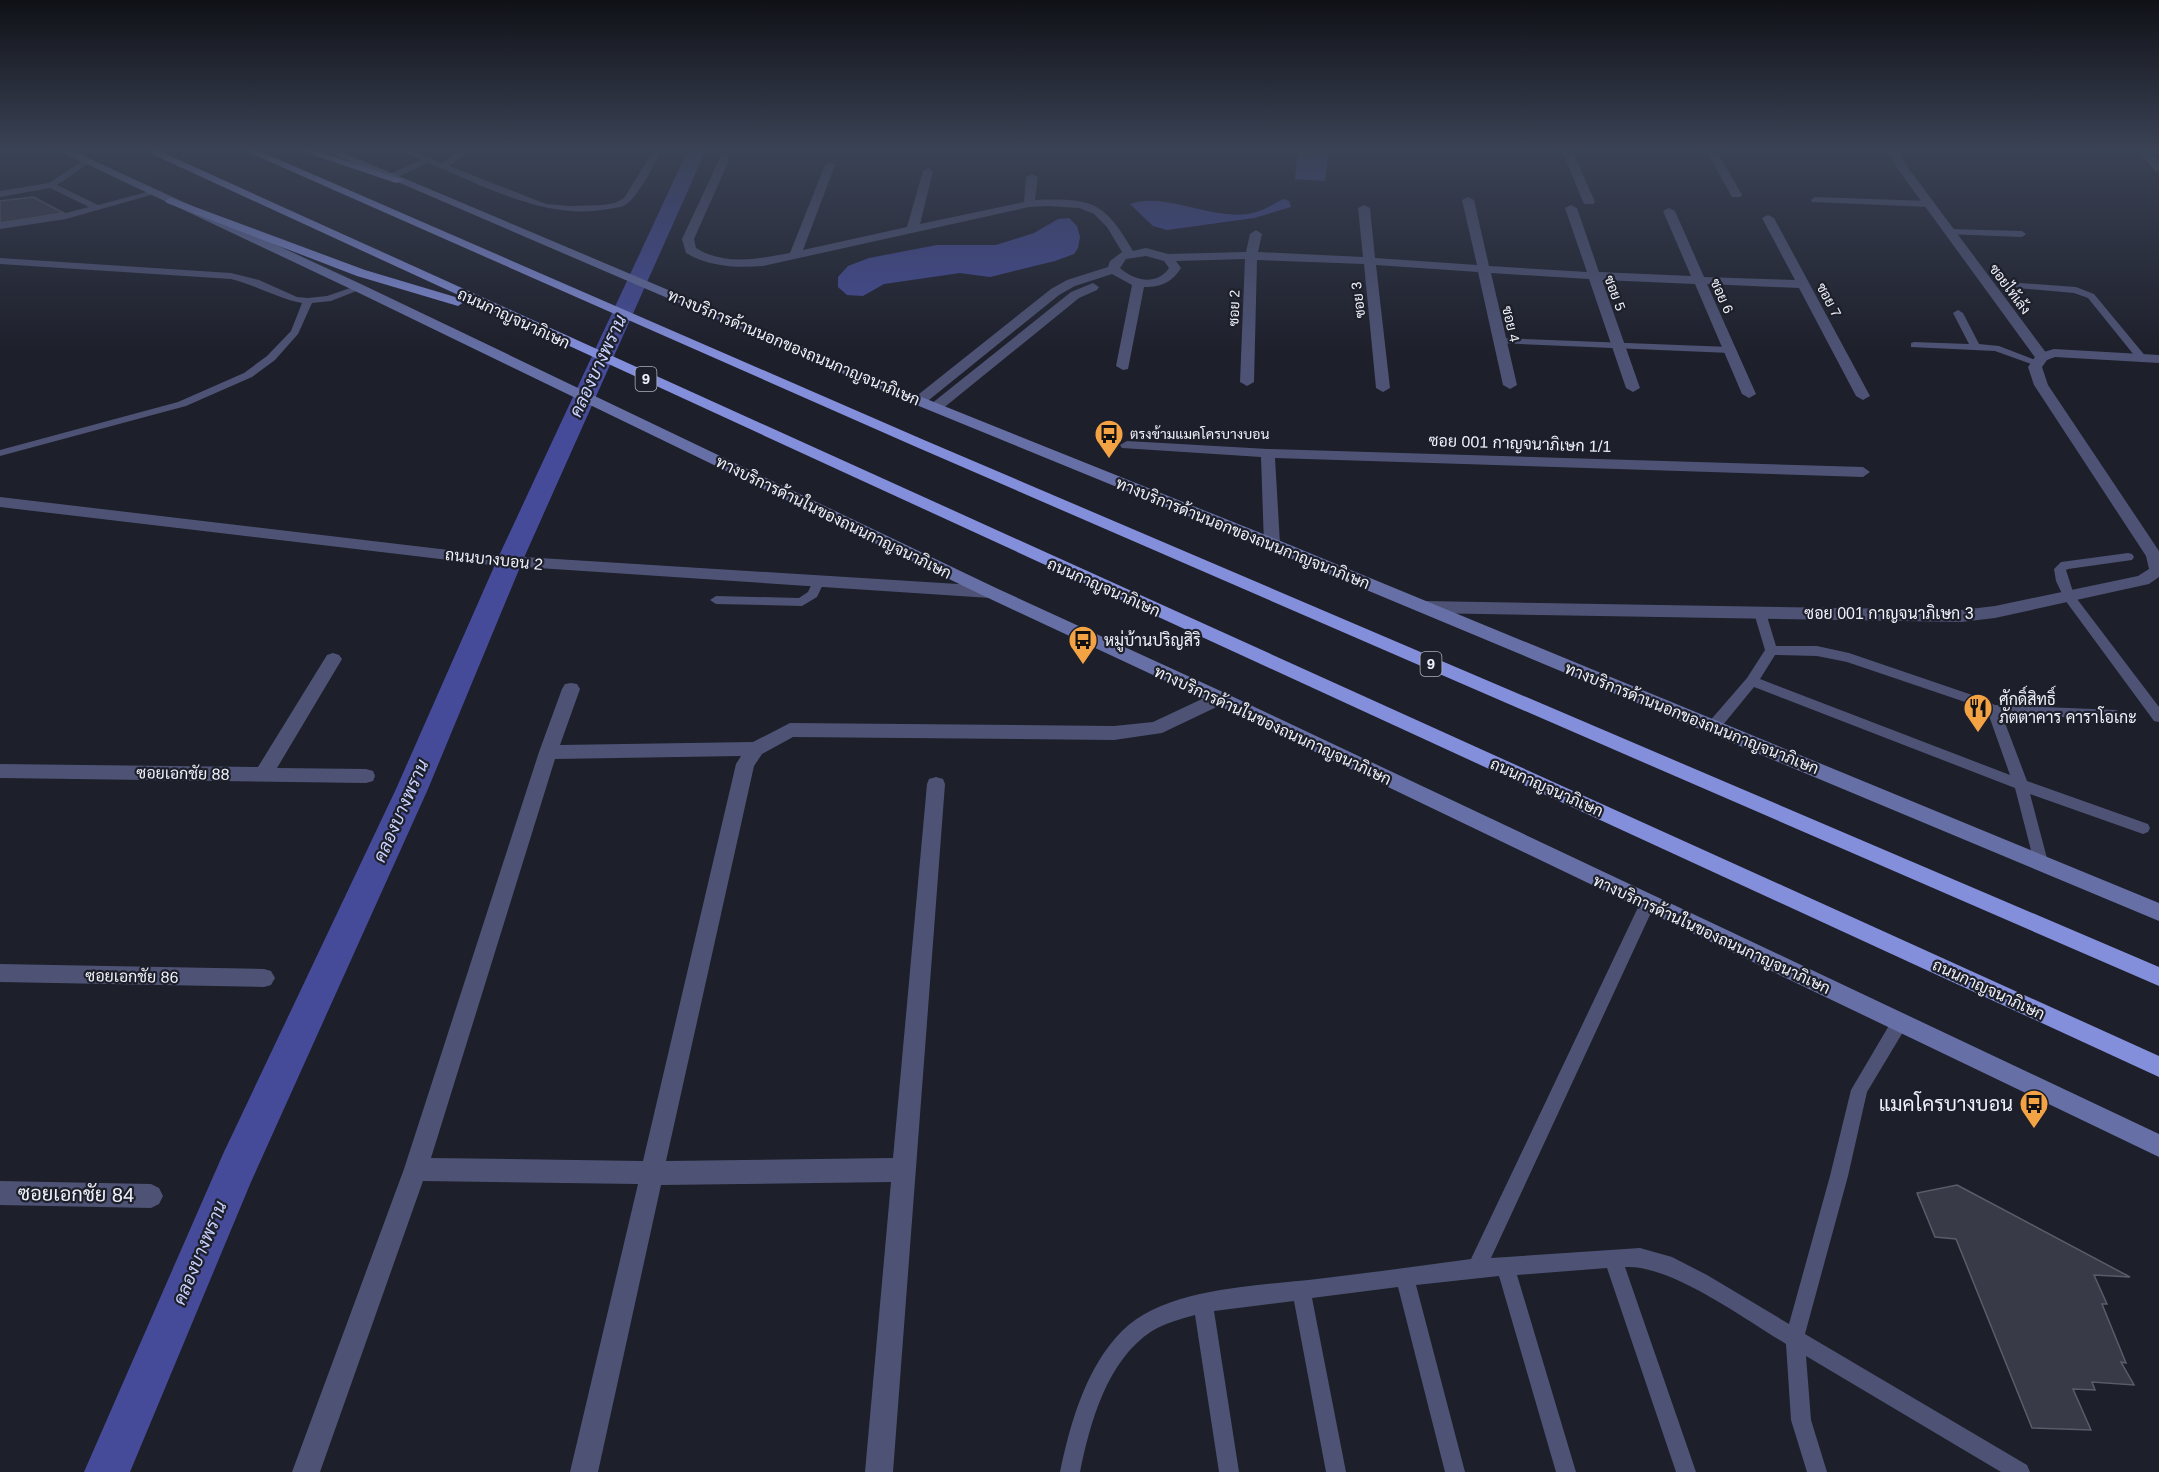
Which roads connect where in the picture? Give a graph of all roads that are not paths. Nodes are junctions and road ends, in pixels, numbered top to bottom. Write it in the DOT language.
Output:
graph roads {
  1 [pos="1768,218"];
  2 [pos="52,219"];
  3 [pos="209,219"];
  4 [pos="218,219"];
  5 [pos="298,219"];
  6 [pos="404,219"];
  7 [pos="490,219"];
  8 [pos="697,219"];
  9 [pos="809,219"];
  10 [pos="915,219"];
  11 [pos="958,219"];
  12 [pos="1107,219"];
  13 [pos="1365,219"];
  14 [pos="1472,219"];
  15 [pos="1575,219"];
  16 [pos="1672,219"];
  17 [pos="1939,219"];
  18 [pos="0,226"];
  19 [pos="913,228"];
  20 [pos="1949,232"];
  21 [pos="1256,234"];
  22 [pos="2022,234"];
  23 [pos="795,254"];
  24 [pos="1129,254"];
  25 [pos="1251,256"];
  26 [pos="1168,258"];
  27 [pos="0,261"];
  28 [pos="1368,261"];
  29 [pos="1482,270"];
  30 [pos="1117,273"];
  31 [pos="1593,275"];
  32 [pos="1699,280"];
  33 [pos="1139,283"];
  34 [pos="1803,284"];
  35 [pos="2020,286"];
  36 [pos="359,288"];
  37 [pos="308,301"];
  38 [pos="1958,313"];
  39 [pos="526,323"];
  40 [pos="1500,342"];
  41 [pos="1619,345"];
  42 [pos="1914,345"];
  43 [pos="1975,346"];
  44 [pos="1730,350"];
  45 [pos="2142,358"];
  46 [pos="2159,359"];
  47 [pos="2040,360"];
  48 [pos="1123,366"];
  49 [pos="1247,382"];
  50 [pos="1509,385"];
  51 [pos="1383,388"];
  52 [pos="1633,388"];
  53 [pos="1749,393"];
  54 [pos="1863,396"];
  55 [pos="919,400"];
  56 [pos="936,407"];
  57 [pos="1127,445"];
  58 [pos="0,453"];
  59 [pos="1268,453"];
  60 [pos="1863,472"];
  61 [pos="0,502"];
  62 [pos="1272,544"];
  63 [pos="2128,557"];
  64 [pos="2158,572"];
  65 [pos="819,580"];
  66 [pos="990,592"];
  67 [pos="2069,597"];
  68 [pos="716,600"];
  69 [pos="1424,607"];
  70 [pos="1760,613"];
  71 [pos="1771,650"];
  72 [pos="333,659"];
  73 [pos="1752,681"];
  74 [pos="571,689"];
  75 [pos="1219,698"];
  76 [pos="1993,710"];
  77 [pos="2157,710"];
  78 [pos="2112,714"];
  79 [pos="1713,727"];
  80 [pos="756,749"];
  81 [pos="548,752"];
  82 [pos="0,771"];
  83 [pos="264,773"];
  84 [pos="366,776"];
  85 [pos="936,784"];
  86 [pos="2021,785"];
  87 [pos="2143,828"];
  88 [pos="2041,862"];
  89 [pos="1647,904"];
  90 [pos="2159,912"];
  91 [pos="0,973"];
  92 [pos="2159,977"];
  93 [pos="264,978"];
  94 [pos="1900,1022"];
  95 [pos="2159,1067"];
  96 [pos="2159,1146"];
  97 [pos="416,1169"];
  98 [pos="903,1170"];
  99 [pos="651,1173"];
  100 [pos="0,1193"];
  101 [pos="151,1196"];
  102 [pos="1613,1258"];
  103 [pos="1504,1265"];
  104 [pos="1477,1268"];
  105 [pos="1405,1277"];
  106 [pos="1300,1290"];
  107 [pos="1203,1303"];
  108 [pos="1795,1337"];
  109 [pos="306,1472"];
  110 [pos="584,1472"];
  111 [pos="879,1472"];
  112 [pos="1070,1472"];
  113 [pos="1229,1472"];
  114 [pos="1336,1472"];
  115 [pos="1455,1472"];
  116 [pos="1566,1472"];
  117 [pos="1686,1472"];
  118 [pos="1817,1472"];
  119 [pos="2020,1472"];
  1 -- 34 [label="street, ซอย 7"];
  2 -- 18 [label="lane"];
  3 -- 36 [label="main road, ทางบริการด้านในของถนนกาญจนาภิเษก"];
  4 -- 39 [label="highway"];
  5 -- 39 [label="highway, ถนนกาญจนาภิเษก / 9"];
  6 -- 92 [label="highway, 9"];
  7 -- 55 [label="main road, ทางบริการด้านนอกของถนนกาญจนาภิเษก"];
  8 -- 23 [label="street"];
  9 -- 23 [label="street"];
  10 -- 19 [label="street"];
  11 -- 19 [label="street"];
  12 -- 24 [label="street"];
  13 -- 28 [label="street, ซอย 3"];
  14 -- 29 [label="street, ซอย 4"];
  15 -- 31 [label="street, ซอย 5"];
  16 -- 32 [label="street, ซอย 6"];
  17 -- 20 [label="street, ซอยไท้เล้ง"];
  19 -- 23 [label="street"];
  20 -- 22 [label="lane"];
  20 -- 47 [label="street, ซอยไท้เล้ง"];
  21 -- 25 [label="street, ซอย 2"];
  24 -- 26 [label="street"];
  24 -- 30 [label="street"];
  25 -- 26 [label="street"];
  25 -- 28 [label="street"];
  25 -- 49 [label="street, ซอย 2"];
  26 -- 33 [label="street"];
  27 -- 37 [label="lane"];
  28 -- 29 [label="street"];
  28 -- 51 [label="street, ซอย 3"];
  29 -- 31 [label="street"];
  29 -- 40 [label="street, ซอย 4"];
  30 -- 33 [label="street"];
  30 -- 55 [label="street"];
  30 -- 56 [label="street"];
  31 -- 32 [label="street"];
  31 -- 41 [label="street, ซอย 5"];
  32 -- 34 [label="street"];
  32 -- 44 [label="street, ซอย 6"];
  33 -- 48 [label="street"];
  34 -- 54 [label="street, ซอย 7"];
  35 -- 45 [label="lane"];
  36 -- 37 [label="lane"];
  36 -- 66 [label="main road, ทางบริการด้านในของถนนกาญจนาภิเษก"];
  37 -- 58 [label="lane"];
  38 -- 43 [label="lane"];
  39 -- 95 [label="highway, ถนนกาญจนาภิเษก / 9"];
  40 -- 41 [label="lane"];
  40 -- 50 [label="street, ซอย 4"];
  41 -- 44 [label="lane"];
  41 -- 52 [label="street, ซอย 5"];
  42 -- 43 [label="lane"];
  43 -- 47 [label="lane"];
  44 -- 53 [label="street, ซอย 6"];
  45 -- 46 [label="street"];
  45 -- 47 [label="street"];
  47 -- 64 [label="street, ซอย 001 กาญจนาภิเษก 3"];
  55 -- 56 [label="main road, ทางบริการด้านนอกของถนนกาญจนาภิเษก"];
  56 -- 62 [label="main road, ทางบริการด้านนอกของถนนกาญจนาภิเษก"];
  57 -- 59 [label="street, ซอย 001 กาญจนาภิเษก 1/1"];
  59 -- 60 [label="street, ซอย 001 กาญจนาภิเษก 1/1"];
  59 -- 62 [label="street"];
  61 -- 65 [label="street, ถนนบางบอน 2"];
  62 -- 69 [label="main road, ทางบริการด้านนอกของถนนกาญจนาภิเษก"];
  63 -- 67 [label="lane"];
  64 -- 67 [label="street, ซอย 001 กาญจนาภิเษก 3"];
  65 -- 66 [label="street, ถนนบางบอน 2"];
  65 -- 68 [label="lane"];
  66 -- 75 [label="main road, ทางบริการด้านในของถนนกาญจนาภิเษก"];
  67 -- 70 [label="street, ซอย 001 กาญจนาภิเษก 3"];
  67 -- 77 [label="lane"];
  69 -- 70 [label="street, ซอย 001 กาญจนาภิเษก 3"];
  69 -- 79 [label="main road, ทางบริการด้านนอกของถนนกาญจนาภิเษก"];
  70 -- 71 [label="lane"];
  71 -- 73 [label="lane"];
  71 -- 76 [label="lane"];
  72 -- 83 [label="street"];
  73 -- 79 [label="lane"];
  73 -- 86 [label="lane"];
  74 -- 81 [label="street"];
  75 -- 80 [label="street"];
  75 -- 89 [label="main road, ทางบริการด้านในของถนนกาญจนาภิเษก"];
  76 -- 78 [label="lane"];
  76 -- 86 [label="lane"];
  79 -- 88 [label="main road, ทางบริการด้านนอกของถนนกาญจนาภิเษก"];
  80 -- 81 [label="street"];
  80 -- 99 [label="street"];
  81 -- 97 [label="street"];
  82 -- 83 [label="street, ซอยเอกชัย 88"];
  83 -- 84 [label="street, ซอยเอกชัย 88"];
  85 -- 98 [label="street"];
  86 -- 87 [label="lane"];
  86 -- 88 [label="lane"];
  88 -- 90 [label="main road, ทางบริการด้านนอกของถนนกาญจนาภิเษก"];
  89 -- 94 [label="main road, ทางบริการด้านในของถนนกาญจนาภิเษก"];
  89 -- 104 [label="lane"];
  91 -- 93 [label="street, ซอยเอกชัย 86"];
  94 -- 96 [label="main road, ทางบริการด้านในของถนนกาญจนาภิเษก"];
  94 -- 108 [label="lane"];
  97 -- 99 [label="street"];
  97 -- 109 [label="street"];
  98 -- 99 [label="street"];
  98 -- 111 [label="street"];
  99 -- 110 [label="street"];
  100 -- 101 [label="street, ซอยเอกชัย 84"];
  102 -- 103 [label="lane"];
  102 -- 108 [label="lane"];
  102 -- 117 [label="lane"];
  103 -- 104 [label="lane"];
  103 -- 116 [label="lane"];
  104 -- 105 [label="lane"];
  105 -- 106 [label="lane"];
  105 -- 115 [label="lane"];
  106 -- 107 [label="lane"];
  106 -- 114 [label="lane"];
  107 -- 112 [label="lane"];
  107 -- 113 [label="lane"];
  108 -- 118 [label="lane"];
  108 -- 119 [label="lane"];
}
